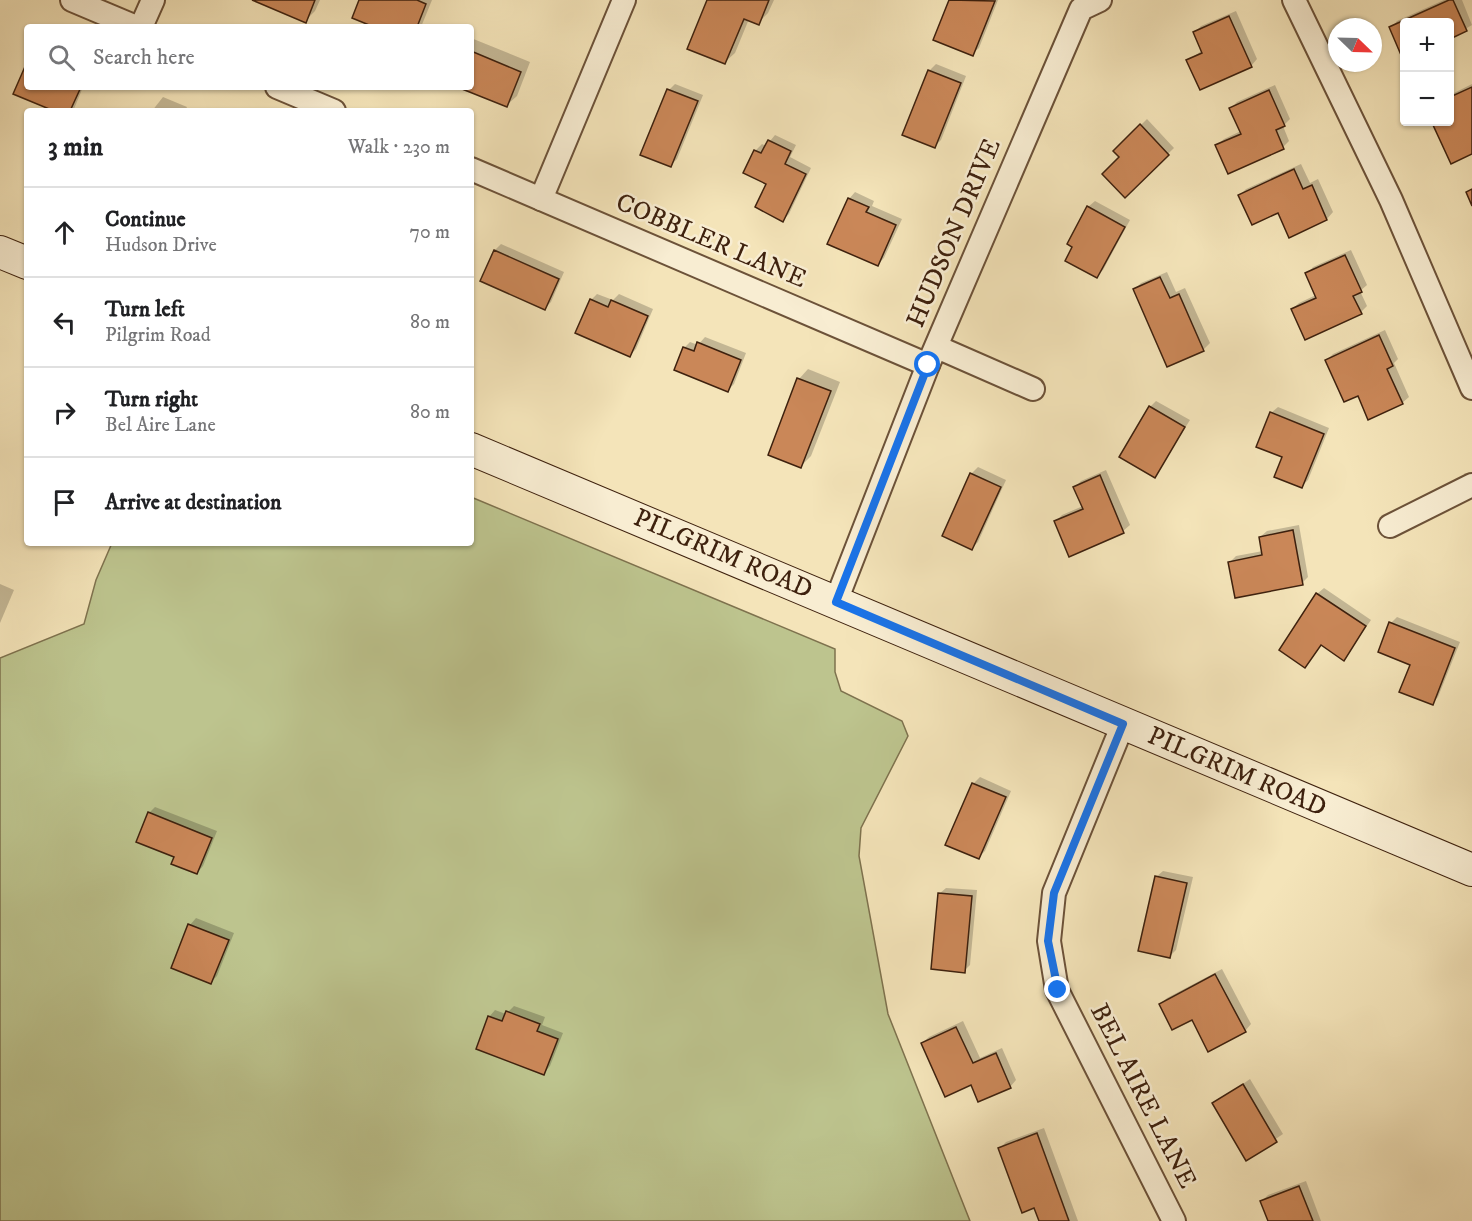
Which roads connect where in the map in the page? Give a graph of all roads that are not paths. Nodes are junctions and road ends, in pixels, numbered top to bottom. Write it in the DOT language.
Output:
graph roads {
  1 [pos="72,0"];
  2 [pos="153,0"];
  3 [pos="624,0"];
  4 [pos="1100,0"];
  5 [pos="1294,0"];
  6 [pos="129,24"];
  7 [pos="142,24"];
  8 [pos="284,90"];
  9 [pos="327,108"];
  10 [pos="474,170"];
  11 [pos="541,199"];
  12 [pos="0,252"];
  13 [pos="24,262"];
  14 [pos="933,356"];
  15 [pos="1472,388"];
  16 [pos="1033,389"];
  17 [pos="474,450"];
  18 [pos="1472,485"];
  19 [pos="1390,525"];
  20 [pos="836,602"];
  21 [pos="1123,724"];
  22 [pos="1472,870"];
  23 [pos="1174,1221"];
  1 -- 6 [label="street"];
  2 -- 7 [label="street"];
  3 -- 11 [label="street"];
  4 -- 14 [label="street, HUDSON DRIVE"];
  5 -- 15 [label="street"];
  8 -- 9 [label="street"];
  10 -- 11 [label="street, COBBLER LANE"];
  11 -- 14 [label="street, COBBLER LANE"];
  12 -- 13 [label="street"];
  14 -- 16 [label="street, COBBLER LANE"];
  14 -- 20 [label="street, HUDSON DRIVE"];
  17 -- 20 [label="street, PILGRIM ROAD"];
  18 -- 19 [label="street"];
  20 -- 21 [label="street, PILGRIM ROAD"];
  21 -- 22 [label="street, PILGRIM ROAD"];
  21 -- 23 [label="street, BEL AIRE LANE"];
}
